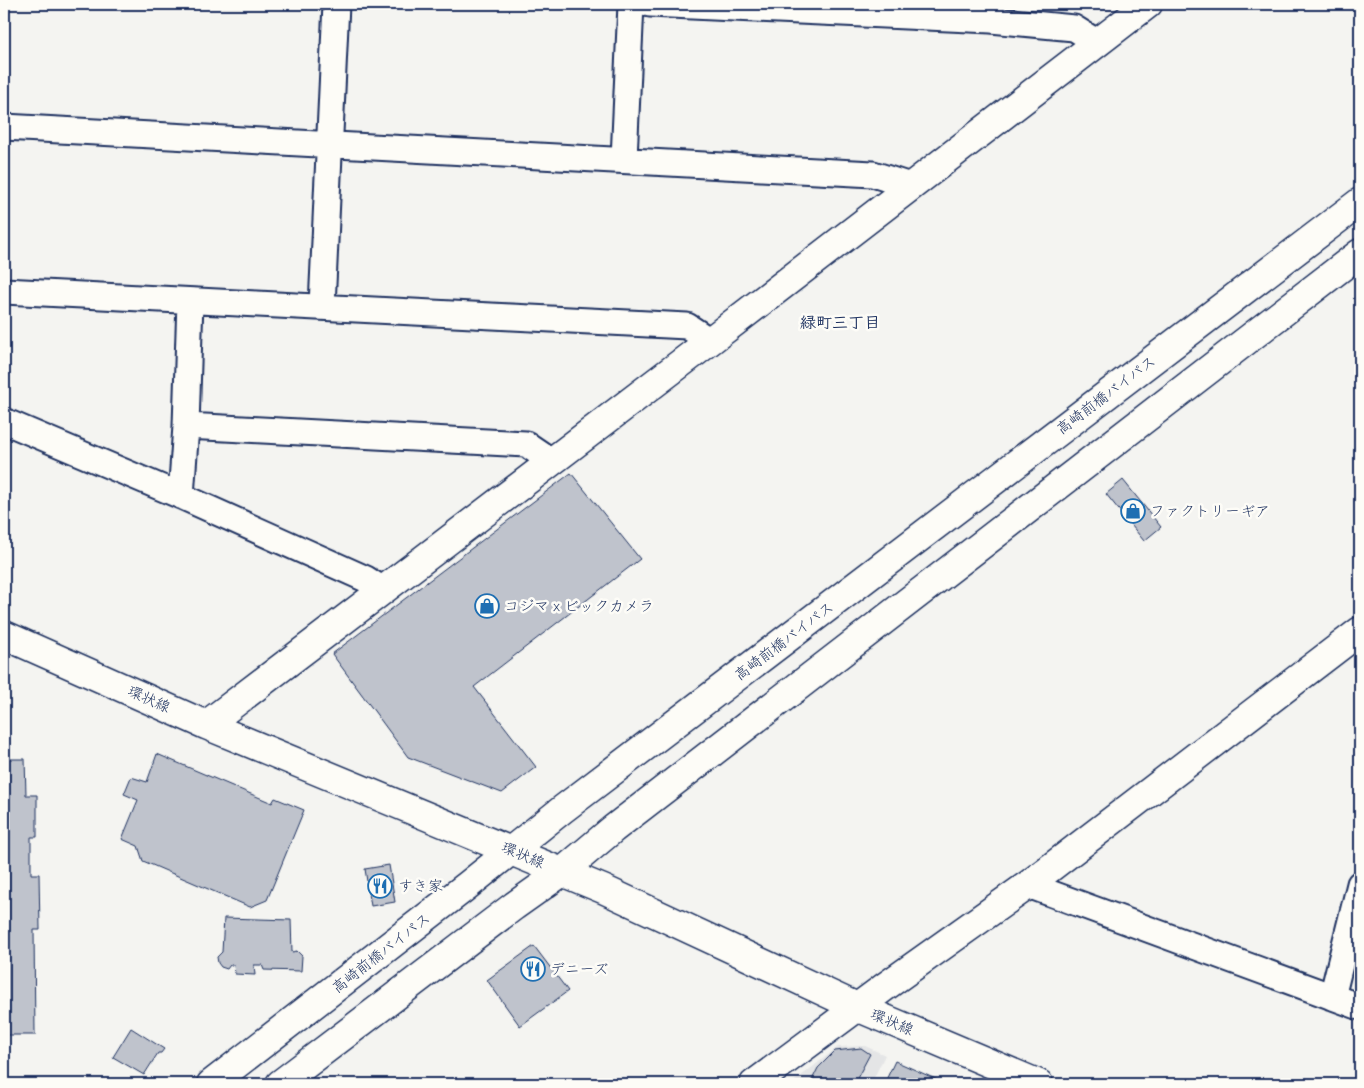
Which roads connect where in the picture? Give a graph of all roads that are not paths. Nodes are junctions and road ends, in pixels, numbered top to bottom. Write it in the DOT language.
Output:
graph roads {
  1 [pos="336,4"];
  2 [pos="631,4"];
  3 [pos="650,4"];
  4 [pos="1148,4"];
  5 [pos="828,8"];
  6 [pos="991,12"];
  7 [pos="1098,43"];
  8 [pos="4,127"];
  9 [pos="330,144"];
  10 [pos="624,159"];
  11 [pos="910,186"];
  12 [pos="1360,202"];
  13 [pos="1360,253"];
  14 [pos="4,291"];
  15 [pos="190,301"];
  16 [pos="322,306"];
  17 [pos="710,341"];
  18 [pos="4,421"];
  19 [pos="186,426"];
  20 [pos="551,461"];
  21 [pos="181,496"];
  22 [pos="383,590"];
  23 [pos="4,635"];
  24 [pos="1358,636"];
  25 [pos="206,725"];
  26 [pos="510,850"];
  27 [pos="562,872"];
  28 [pos="1360,884"];
  29 [pos="1028,885"];
  30 [pos="1332,997"];
  31 [pos="858,1007"];
  32 [pos="1360,1007"];
  33 [pos="211,1084"];
  34 [pos="280,1084"];
  35 [pos="754,1084"];
  36 [pos="1039,1084"];
  1 -- 9 [label="street"];
  2 -- 10 [label="street"];
  3 -- 5 [label="street"];
  4 -- 7 [label="main road"];
  5 -- 6 [label="street"];
  6 -- 7 [label="street"];
  7 -- 11 [label="main road"];
  8 -- 9 [label="street"];
  9 -- 10 [label="street"];
  9 -- 16 [label="street"];
  10 -- 11 [label="street"];
  11 -- 17 [label="main road"];
  12 -- 26 [label="main road, 高崎前橋バイパス"];
  13 -- 27 [label="main road"];
  14 -- 15 [label="street"];
  15 -- 16 [label="street"];
  15 -- 19 [label="street"];
  16 -- 17 [label="street"];
  17 -- 20 [label="main road"];
  18 -- 21 [label="street"];
  19 -- 20 [label="street"];
  19 -- 21 [label="street"];
  20 -- 22 [label="main road"];
  21 -- 22 [label="street"];
  22 -- 25 [label="main road"];
  23 -- 25 [label="main road, 環状線"];
  24 -- 29 [label="main road"];
  25 -- 26 [label="main road, 環状線"];
  26 -- 27 [label="main road, 環状線"];
  26 -- 33 [label="main road, 高崎前橋バイパス"];
  27 -- 31 [label="main road, 環状線"];
  27 -- 34 [label="main road"];
  28 -- 30 [label="street"];
  29 -- 30 [label="street"];
  29 -- 31 [label="main road"];
  30 -- 32 [label="street"];
  31 -- 35 [label="main road"];
  31 -- 36 [label="main road, 環状線"];
}
